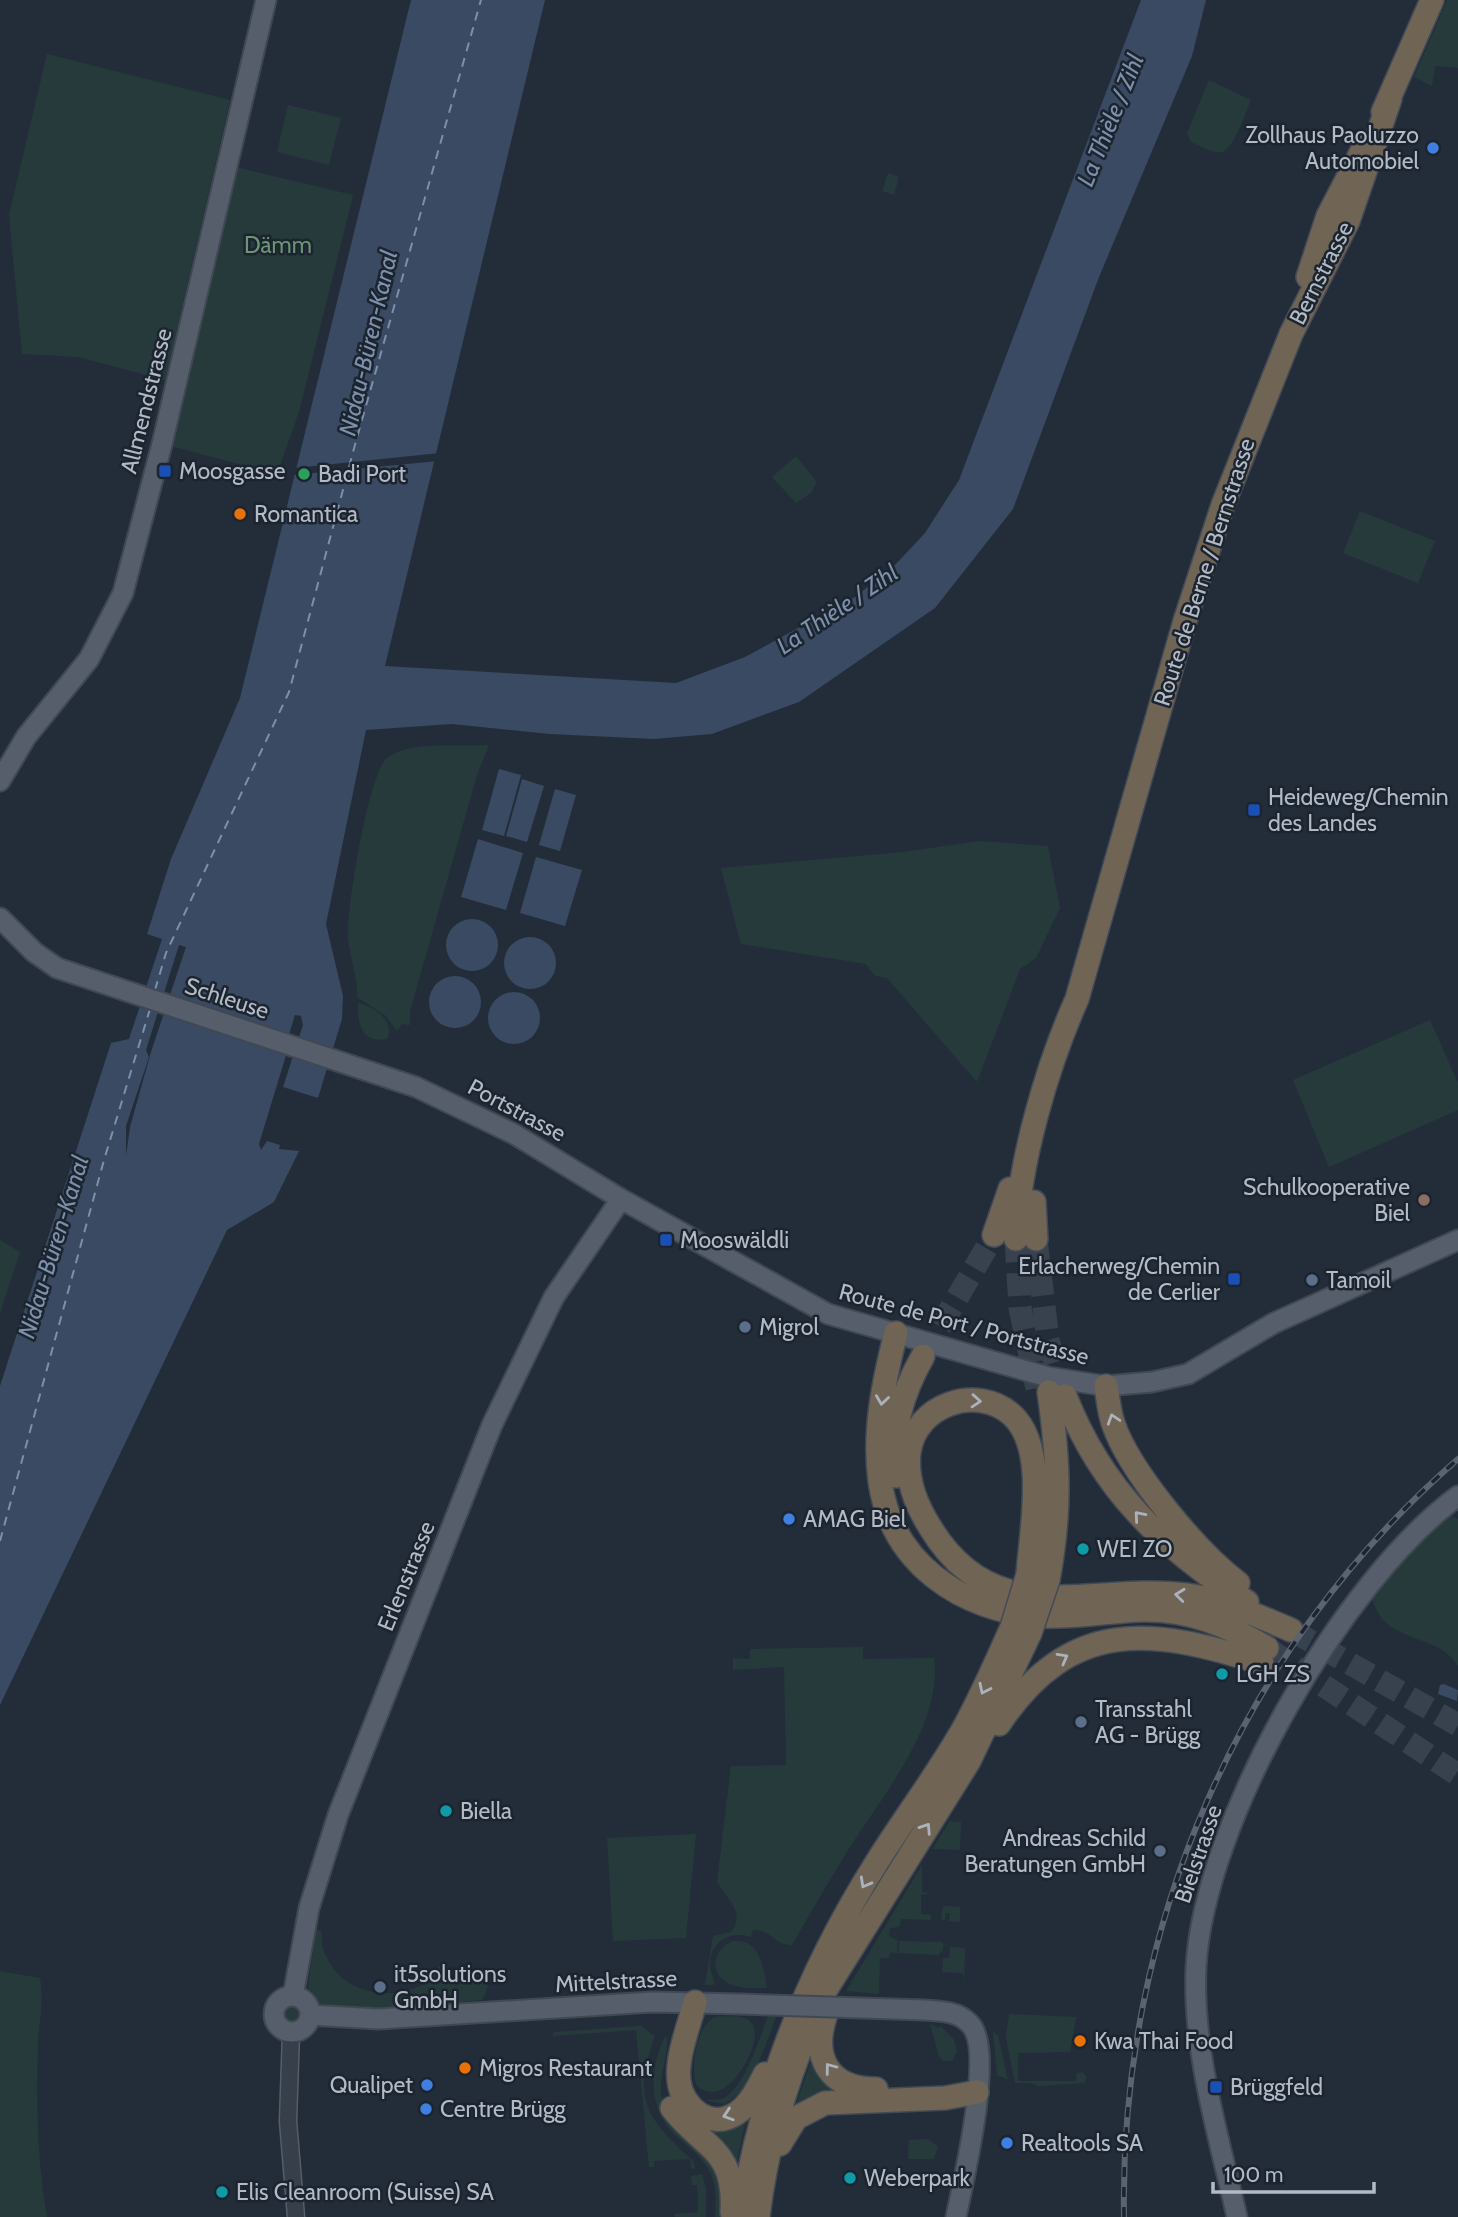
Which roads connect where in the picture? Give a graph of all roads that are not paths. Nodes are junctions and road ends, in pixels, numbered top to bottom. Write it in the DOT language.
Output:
graph roads {
  1 [pos="266,0"];
  2 [pos="1432,0"];
  3 [pos="1390,99"];
  4 [pos="1345,180"];
  5 [pos="1348,221"];
  6 [pos="1291,334"];
  7 [pos="0,781"];
  8 [pos="0,918"];
  9 [pos="1077,999"];
  10 [pos="384,1075"];
  11 [pos="621,1199"];
  12 [pos="1458,1240"];
  13 [pos="896,1333"];
  14 [pos="923,1356"];
  15 [pos="1114,1386"];
  16 [pos="1458,1496"];
  17 [pos="1038,1577"];
  18 [pos="1023,1624"];
  19 [pos="1293,1626"];
  20 [pos="969,1761"];
  21 [pos="839,1970"];
  22 [pos="293,1996"];
  23 [pos="688,2002"];
  24 [pos="310,2015"];
  25 [pos="794,2022"];
  26 [pos="292,2033"];
  27 [pos="677,2055"];
  28 [pos="977,2092"];
  29 [pos="761,2189"];
  30 [pos="296,2217"];
  31 [pos="731,2217"];
  32 [pos="741,2217"];
  33 [pos="758,2217"];
  34 [pos="956,2217"];
  35 [pos="1237,2217"];
  1 -- 7 [label="main road, Allmendstrasse"];
  2 -- 3 [label="highway, Bernstrasse"];
  3 -- 4 [label="highway, Bernstrasse"];
  3 -- 5 [label="highway, Bernstrasse"];
  4 -- 5 [label="highway"];
  4 -- 6 [label="highway, Bernstrasse"];
  5 -- 6 [label="highway, Bernstrasse"];
  6 -- 9 [label="highway, Route de Berne / Bernstrasse"];
  8 -- 10 [label="main road, Schleuse"];
  9 -- 9 [label="highway"];
  10 -- 11 [label="main road, Portstrasse"];
  11 -- 13 [label="main road, Route de Port / Portstrasse"];
  11 -- 22 [label="main road, Erlenstrasse"];
  12 -- 15 [label="main road, Route de Port / Portstrasse"];
  13 -- 15 [label="main road, Route de Port / Portstrasse"];
  13 -- 18 [label="highway, one-way"];
  14 -- 18 [label="highway"];
  19 -- 15 [label="highway, one-way"];
  16 -- 35 [label="main road, Bielstrasse"];
  17 -- 18 [label="highway, bridge"];
  19 -- 17 [label="highway, one-way"];
  19 -- 17 [label="highway, one-way"];
  18 -- 20 [label="highway"];
  20 -- 18 [label="highway, one-way"];
  18 -- 25 [label="highway, one-way"];
  21 -- 20 [label="highway, one-way"];
  28 -- 21 [label="highway, one-way"];
  21 -- 29 [label="highway"];
  22 -- 24 [label="main road"];
  22 -- 26 [label="main road"];
  23 -- 24 [label="main road, Mittelstrasse"];
  23 -- 27 [label="highway"];
  23 -- 28 [label="main road, Mittelstrasse, bridge"];
  24 -- 26 [label="main road"];
  25 -- 27 [label="highway, one-way"];
  25 -- 32 [label="highway"];
  26 -- 30 [label="street"];
  27 -- 31 [label="highway"];
  28 -- 29 [label="highway"];
  28 -- 34 [label="main road"];
  29 -- 33 [label="highway"];
}
